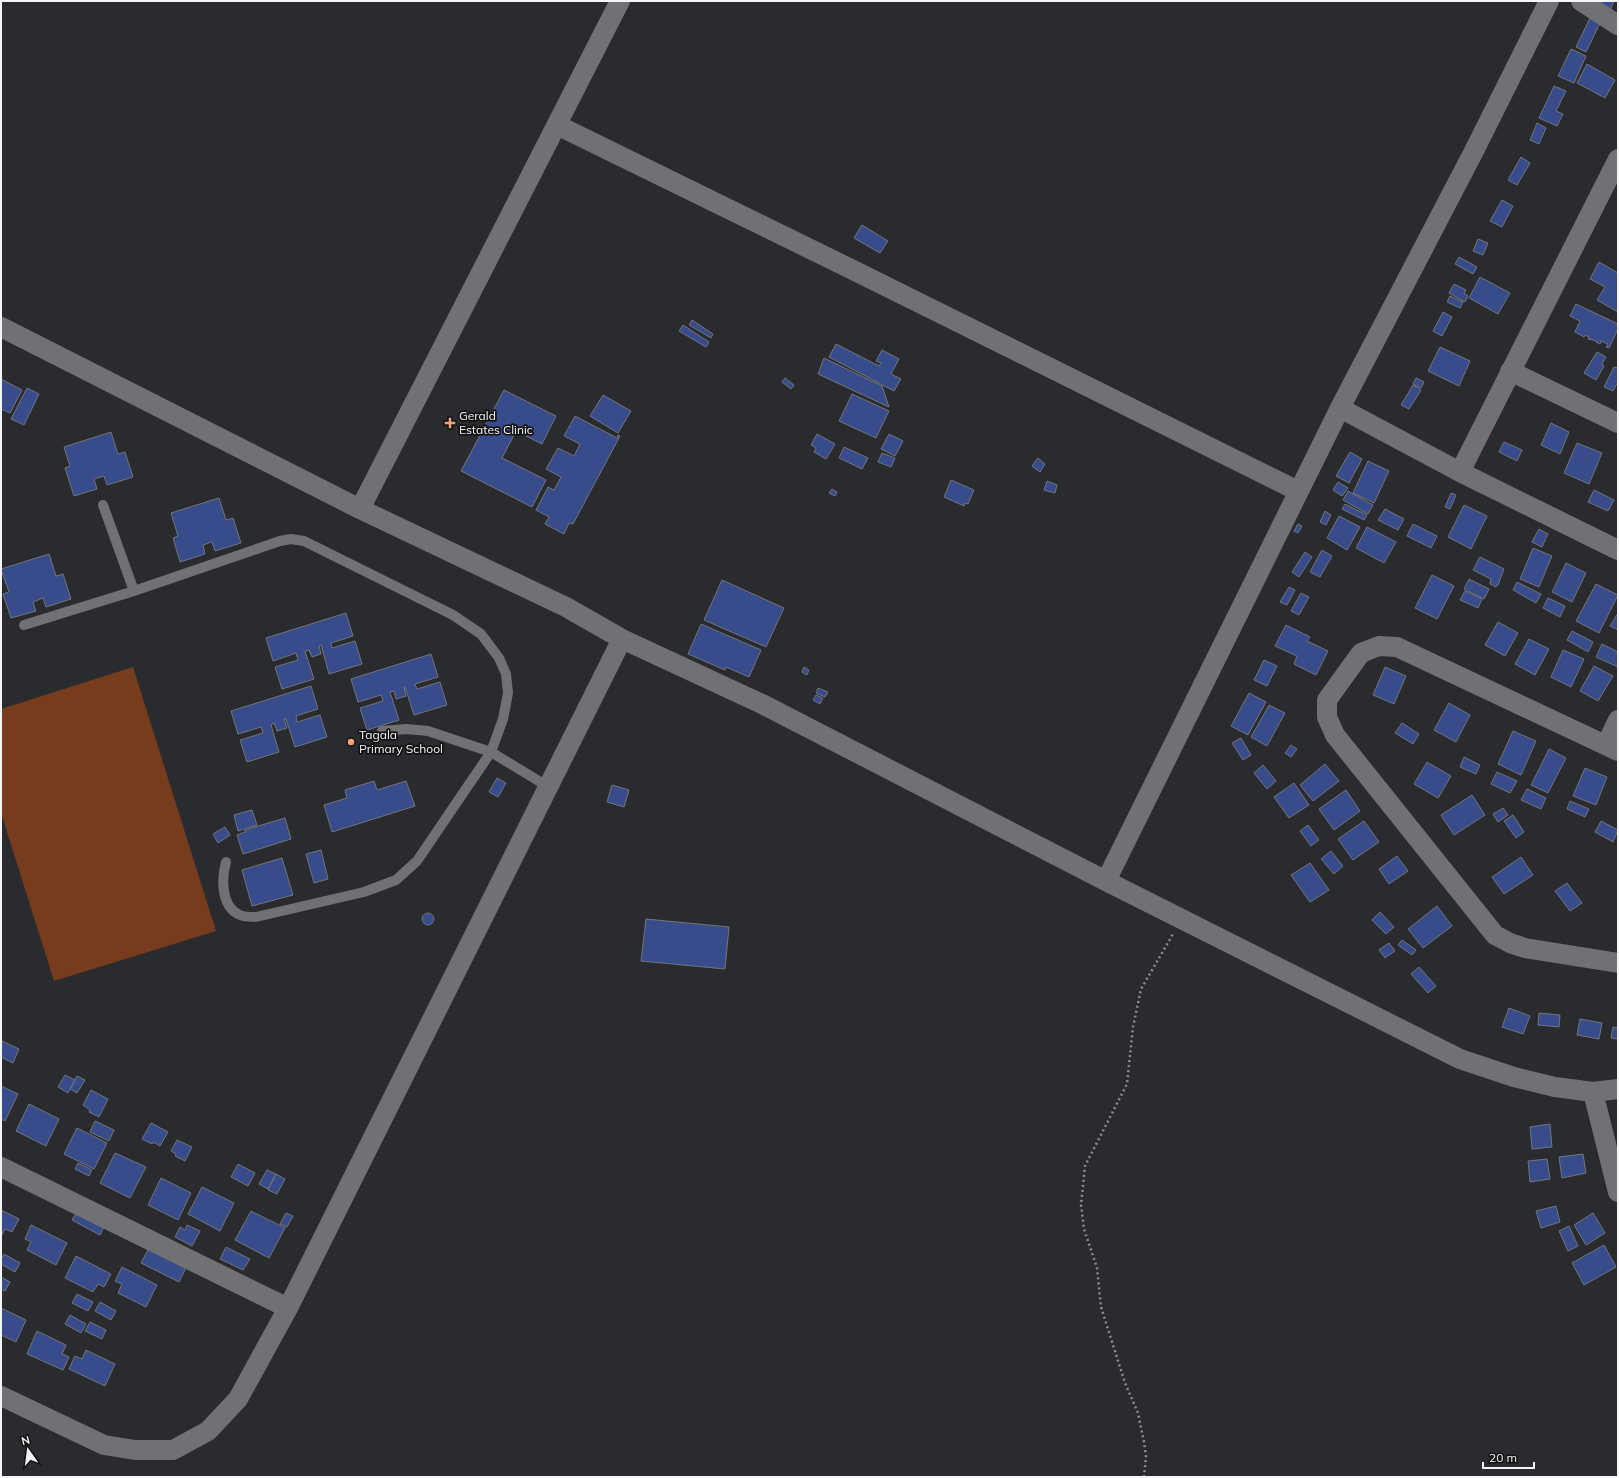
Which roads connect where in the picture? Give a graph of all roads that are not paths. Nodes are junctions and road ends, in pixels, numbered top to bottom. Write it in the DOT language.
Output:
graph roads {
  1 [pos="620,1"];
  2 [pos="1549,1"];
  3 [pos="1581,1"];
  4 [pos="1618,25"];
  5 [pos="557,125"];
  6 [pos="1618,159"];
  7 [pos="1,327"];
  8 [pos="1510,370"];
  9 [pos="1340,408"];
  10 [pos="1618,423"];
  11 [pos="1460,472"];
  12 [pos="1298,490"];
  13 [pos="103,505"];
  14 [pos="360,508"];
  15 [pos="1618,550"];
  16 [pos="134,591"];
  17 [pos="24,625"];
  18 [pos="622,639"];
  19 [pos="1618,720"];
  20 [pos="382,731"];
  21 [pos="1612,748"];
  22 [pos="491,752"];
  23 [pos="547,786"];
  24 [pos="226,862"];
  25 [pos="1106,881"];
  26 [pos="1618,963"];
  27 [pos="1618,1089"];
  28 [pos="1593,1092"];
  29 [pos="1,1167"];
  30 [pos="1618,1192"];
  31 [pos="288,1308"];
  32 [pos="1,1396"];
  1 -- 5 [label="street"];
  2 -- 9 [label="street"];
  3 -- 4 [label="street"];
  5 -- 12 [label="street"];
  5 -- 14 [label="street"];
  6 -- 8 [label="street"];
  7 -- 14 [label="street"];
  8 -- 10 [label="street"];
  8 -- 11 [label="street"];
  9 -- 11 [label="street"];
  9 -- 12 [label="street"];
  11 -- 15 [label="street"];
  12 -- 25 [label="street"];
  13 -- 16 [label="lane"];
  14 -- 18 [label="street"];
  16 -- 17 [label="lane"];
  16 -- 22 [label="lane"];
  18 -- 23 [label="street"];
  18 -- 25 [label="street"];
  19 -- 21 [label="street"];
  20 -- 22 [label="lane"];
  21 -- 26 [label="street"];
  22 -- 23 [label="lane"];
  22 -- 24 [label="lane"];
  23 -- 31 [label="street"];
  25 -- 28 [label="street"];
  27 -- 28 [label="street"];
  28 -- 30 [label="street"];
  29 -- 31 [label="street"];
  31 -- 32 [label="street"];
}
